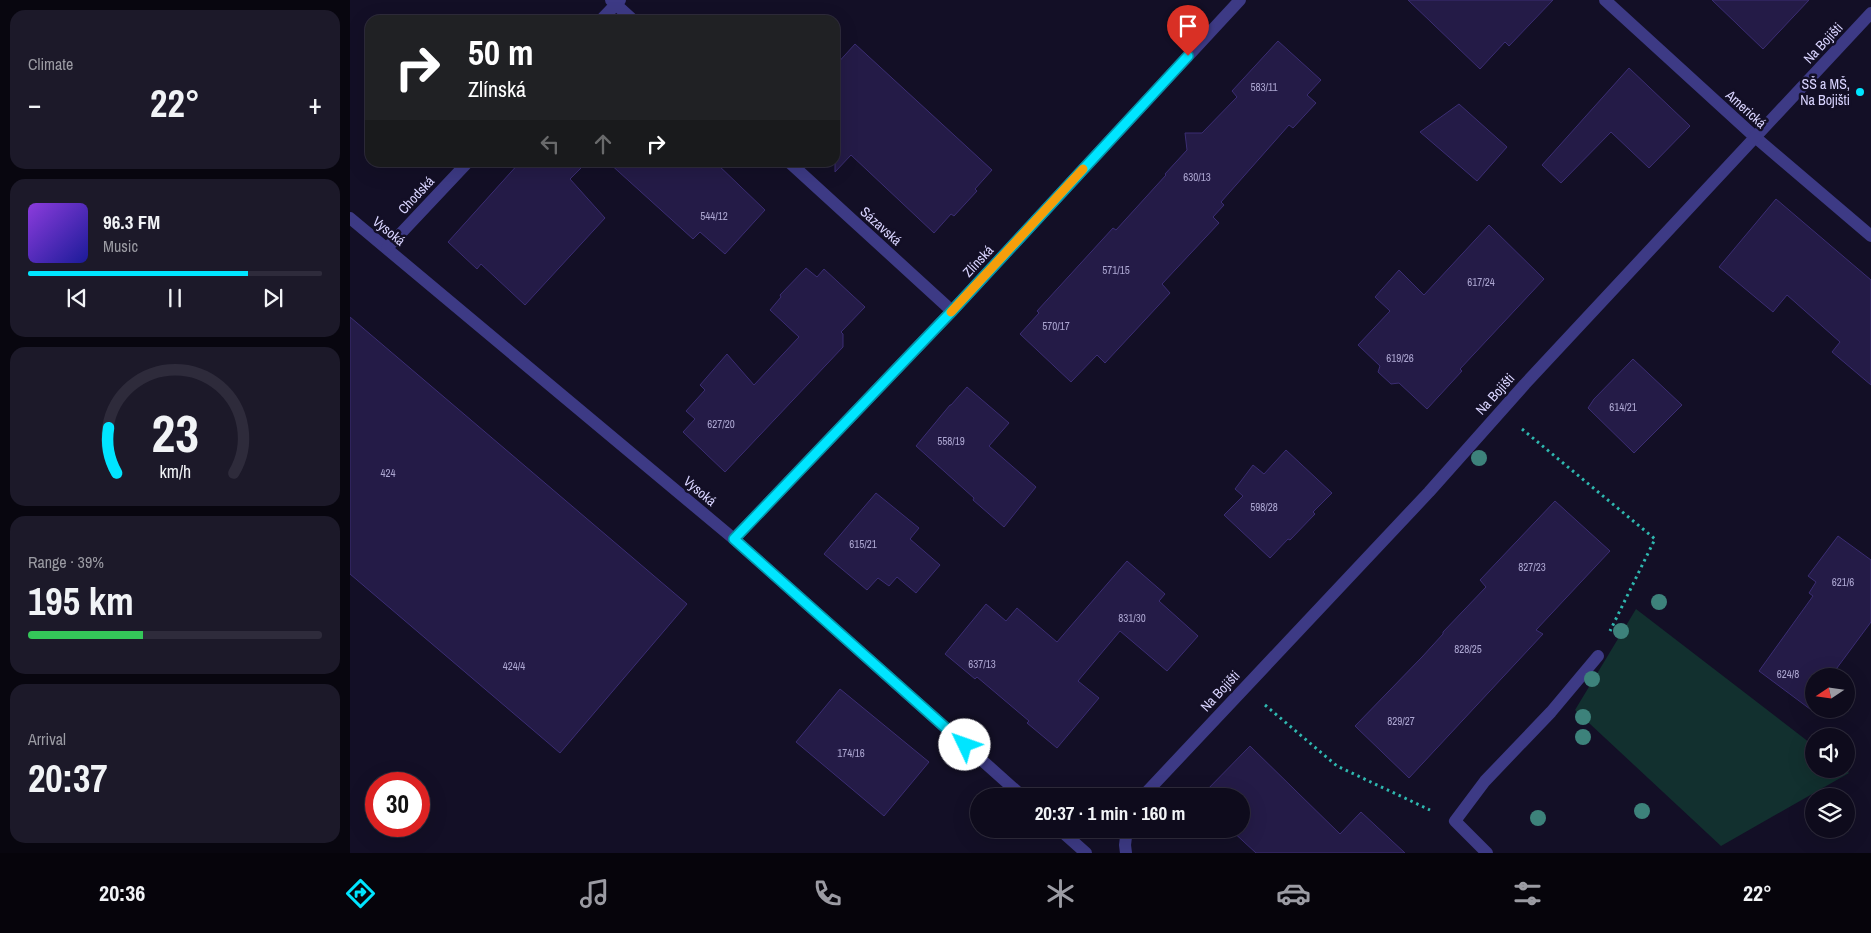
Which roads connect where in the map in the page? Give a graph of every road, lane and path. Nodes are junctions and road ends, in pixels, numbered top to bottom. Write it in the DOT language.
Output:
graph roads {
  1 [pos="1240,0"];
  2 [pos="1605,0"];
  3 [pos="616,2"];
  4 [pos="1871,13"];
  5 [pos="605,15"];
  6 [pos="628,15"];
  7 [pos="1754,137"];
  8 [pos="463,167"];
  9 [pos="794,167"];
  10 [pos="350,218"];
  11 [pos="1871,236"];
  12 [pos="387,248"];
  13 [pos="952,311"];
  14 [pos="1500,411"];
  15 [pos="734,539"];
  16 [pos="1598,656"];
  17 [pos="1244,687"];
  18 [pos="1013,788"];
  19 [pos="1149,788"];
  20 [pos="1455,822"];
  21 [pos="1069,838"];
  22 [pos="1125,838"];
  23 [pos="1086,853"];
  24 [pos="1126,853"];
  25 [pos="1487,853"];
  1 -- 13 [label="street, Zlínská"];
  2 -- 7 [label="street, Americká"];
  3 -- 5 [label="street"];
  3 -- 6 [label="street"];
  4 -- 7 [label="street, Na Bojišti"];
  7 -- 11 [label="street, Americká"];
  7 -- 14 [label="street, Na Bojišti"];
  8 -- 12 [label="street, Chodská"];
  9 -- 13 [label="street, Sázavská"];
  10 -- 12 [label="street, Vysoká"];
  12 -- 15 [label="street, Vysoká"];
  13 -- 15 [label="street, Zlínská"];
  14 -- 16 [label="path"];
  14 -- 17 [label="street, Na Bojišti"];
  15 -- 18 [label="street, Vysoká"];
  16 -- 20 [label="street"];
  17 -- 19 [label="street, Na Bojišti"];
  17 -- 20 [label="path"];
  20 -- 25 [label="street"];
  21 -- 23 [label="street"];
  22 -- 24 [label="street"];
}
